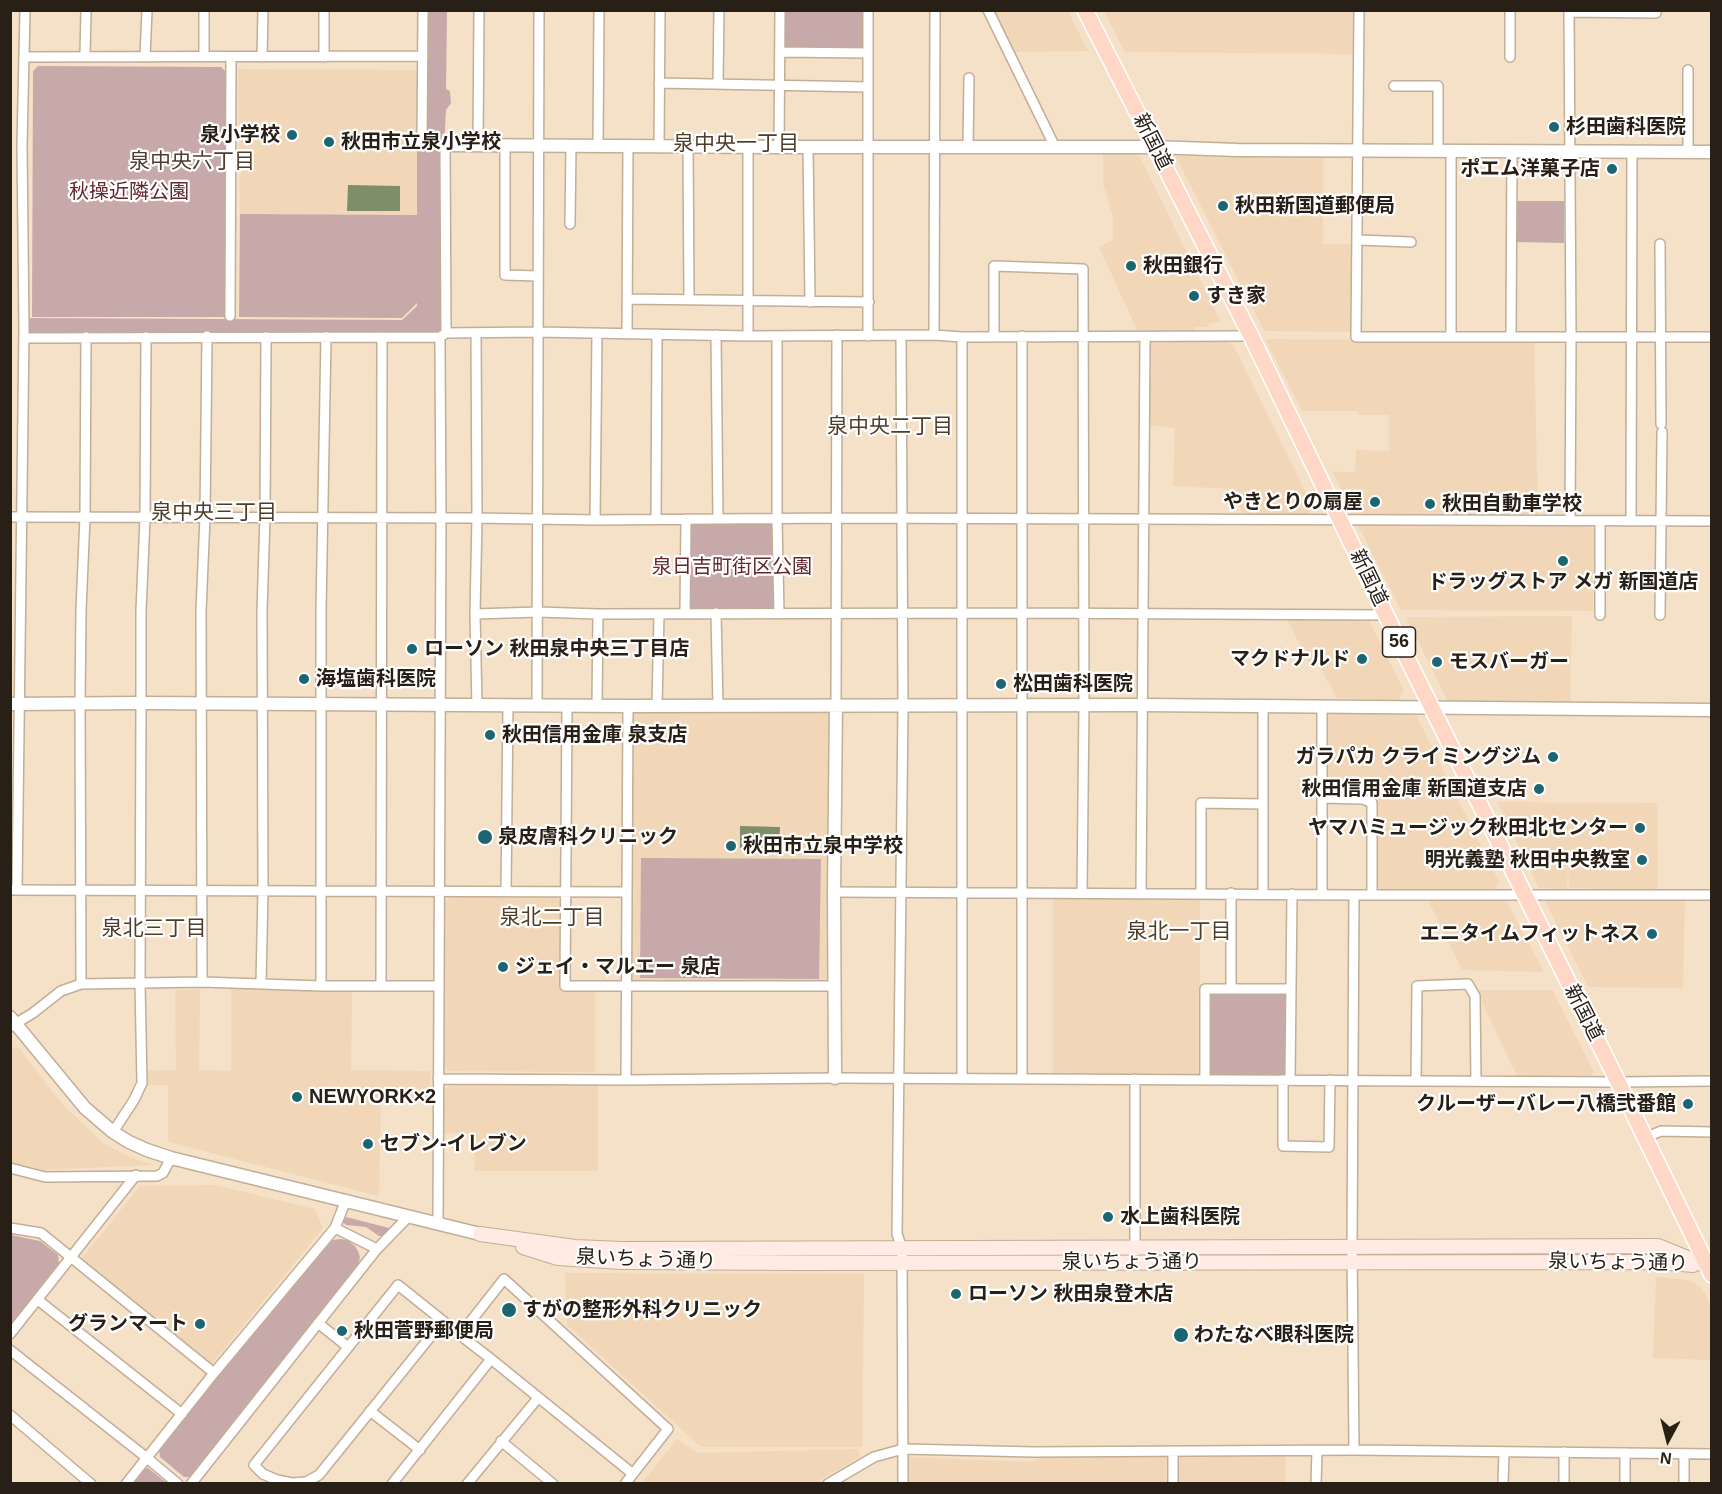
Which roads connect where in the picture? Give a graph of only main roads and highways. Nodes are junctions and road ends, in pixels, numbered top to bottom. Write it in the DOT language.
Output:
graph roads {
  1 [pos="1086,10"];
  2 [pos="480,1234"];
  3 [pos="903,1255"];
  4 [pos="1710,1269"];
  1 -- 4 [label="main road, 新国道 / 56"];
  2 -- 3 [label="main road, 泉いちょう通り"];
  3 -- 4 [label="main road, 泉いちょう通り"];
  3 -- 4 [label="main road, 泉いちょう通り"];
}
